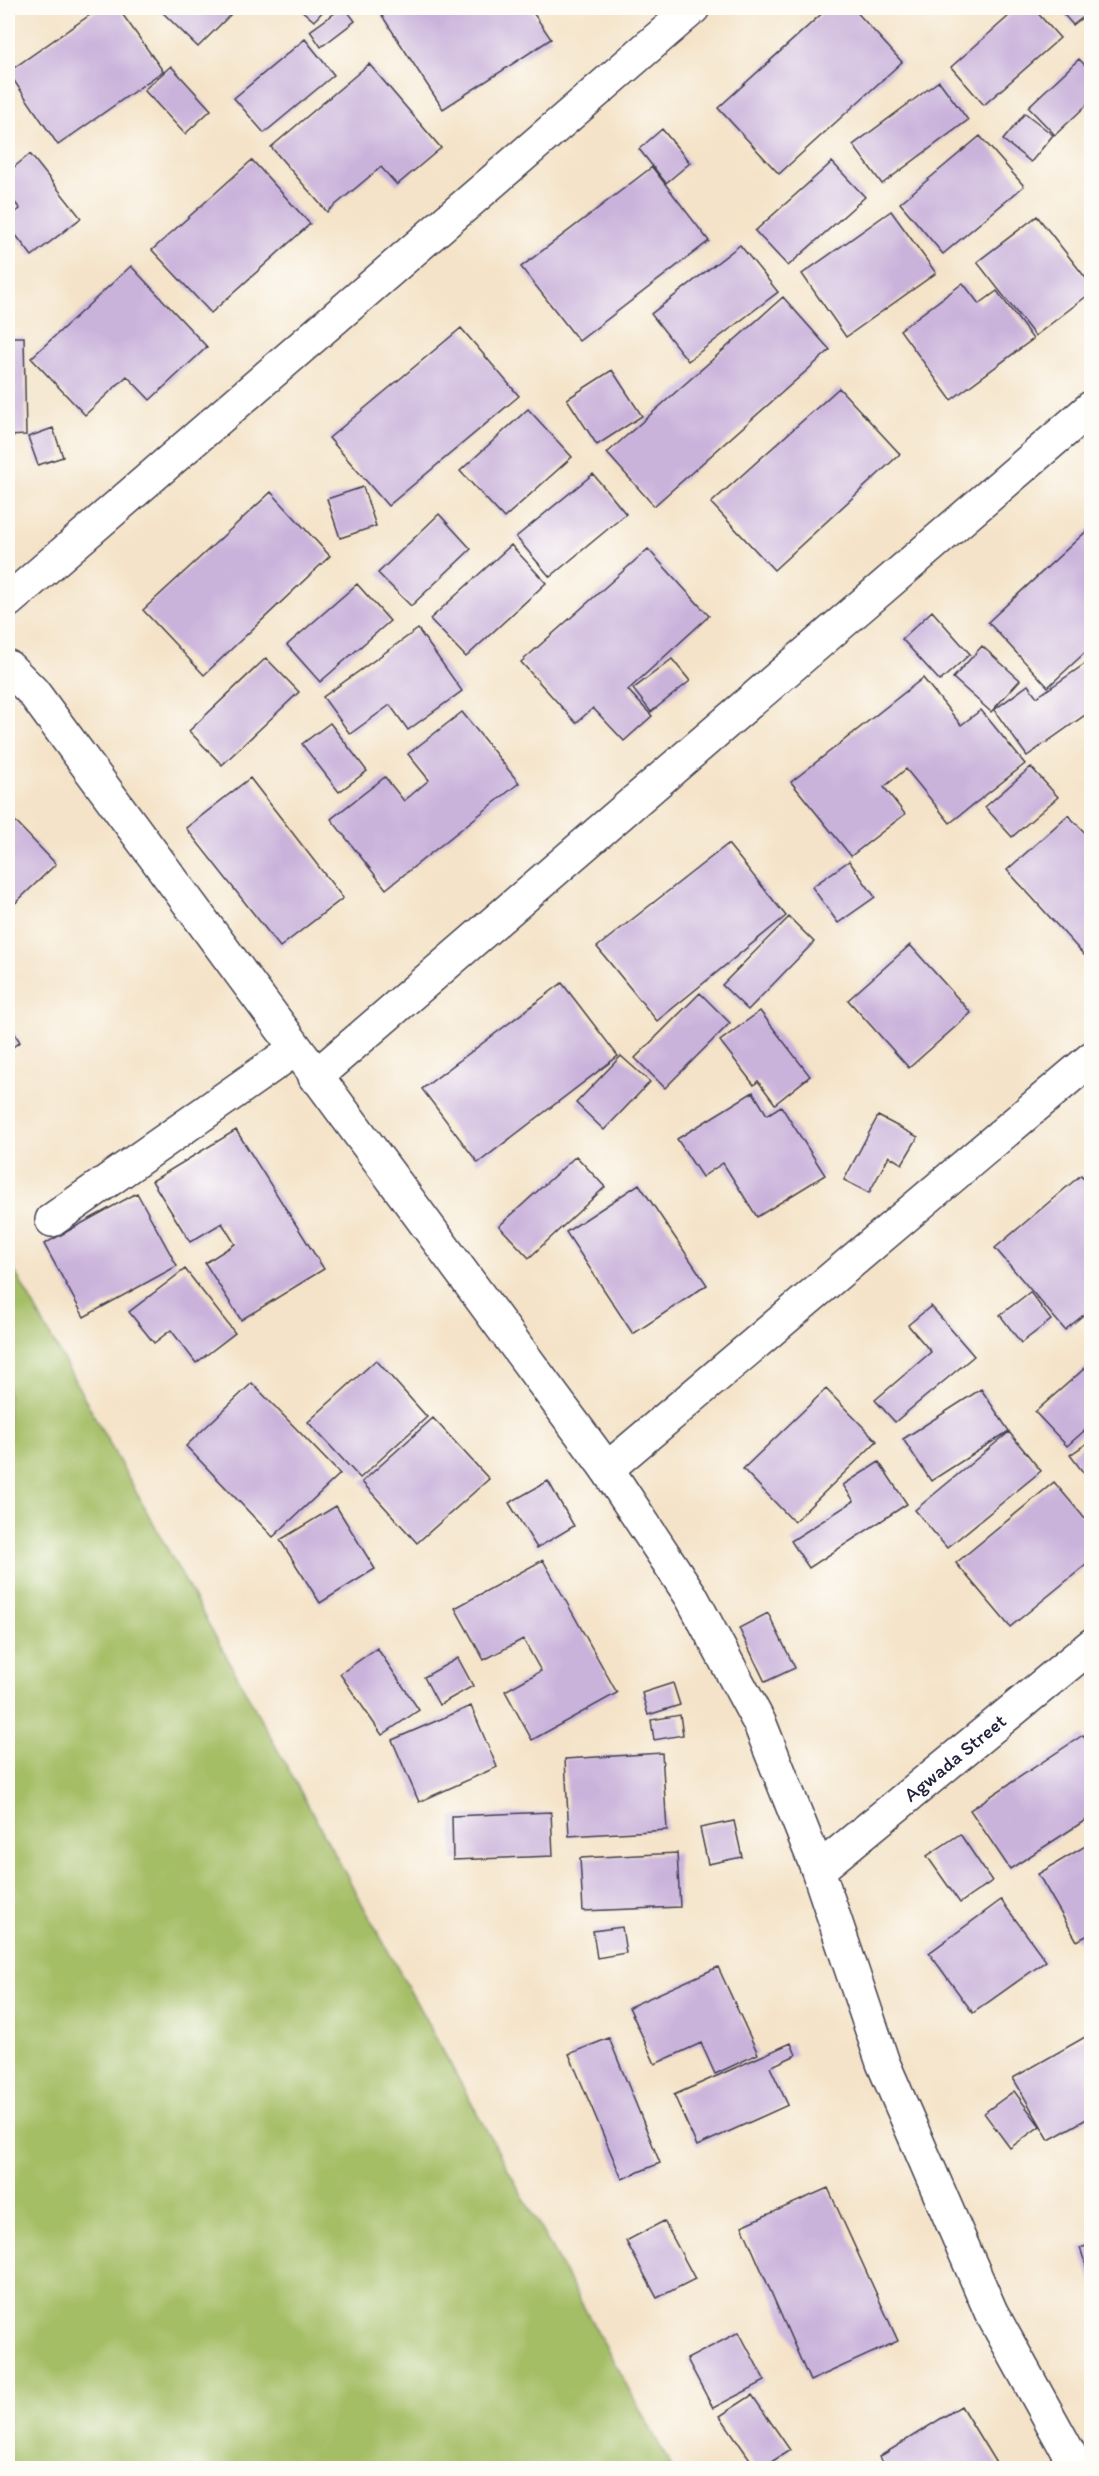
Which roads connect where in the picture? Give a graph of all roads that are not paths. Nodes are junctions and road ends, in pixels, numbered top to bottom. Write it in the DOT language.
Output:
graph roads {
  1 [pos="693,8"];
  2 [pos="1092,407"];
  3 [pos="8,601"];
  4 [pos="8,667"];
  5 [pos="294,1050"];
  6 [pos="1092,1058"];
  7 [pos="315,1077"];
  8 [pos="52,1220"];
  9 [pos="606,1469"];
  10 [pos="1092,1645"];
  11 [pos="818,1870"];
  12 [pos="1077,2469"];
  1 -- 3 [label="street"];
  2 -- 7 [label="street"];
  4 -- 5 [label="street"];
  5 -- 7 [label="street"];
  5 -- 8 [label="street"];
  6 -- 9 [label="street"];
  7 -- 9 [label="street"];
  9 -- 11 [label="street"];
  10 -- 11 [label="street, Agwada Street"];
  11 -- 12 [label="street"];
}
